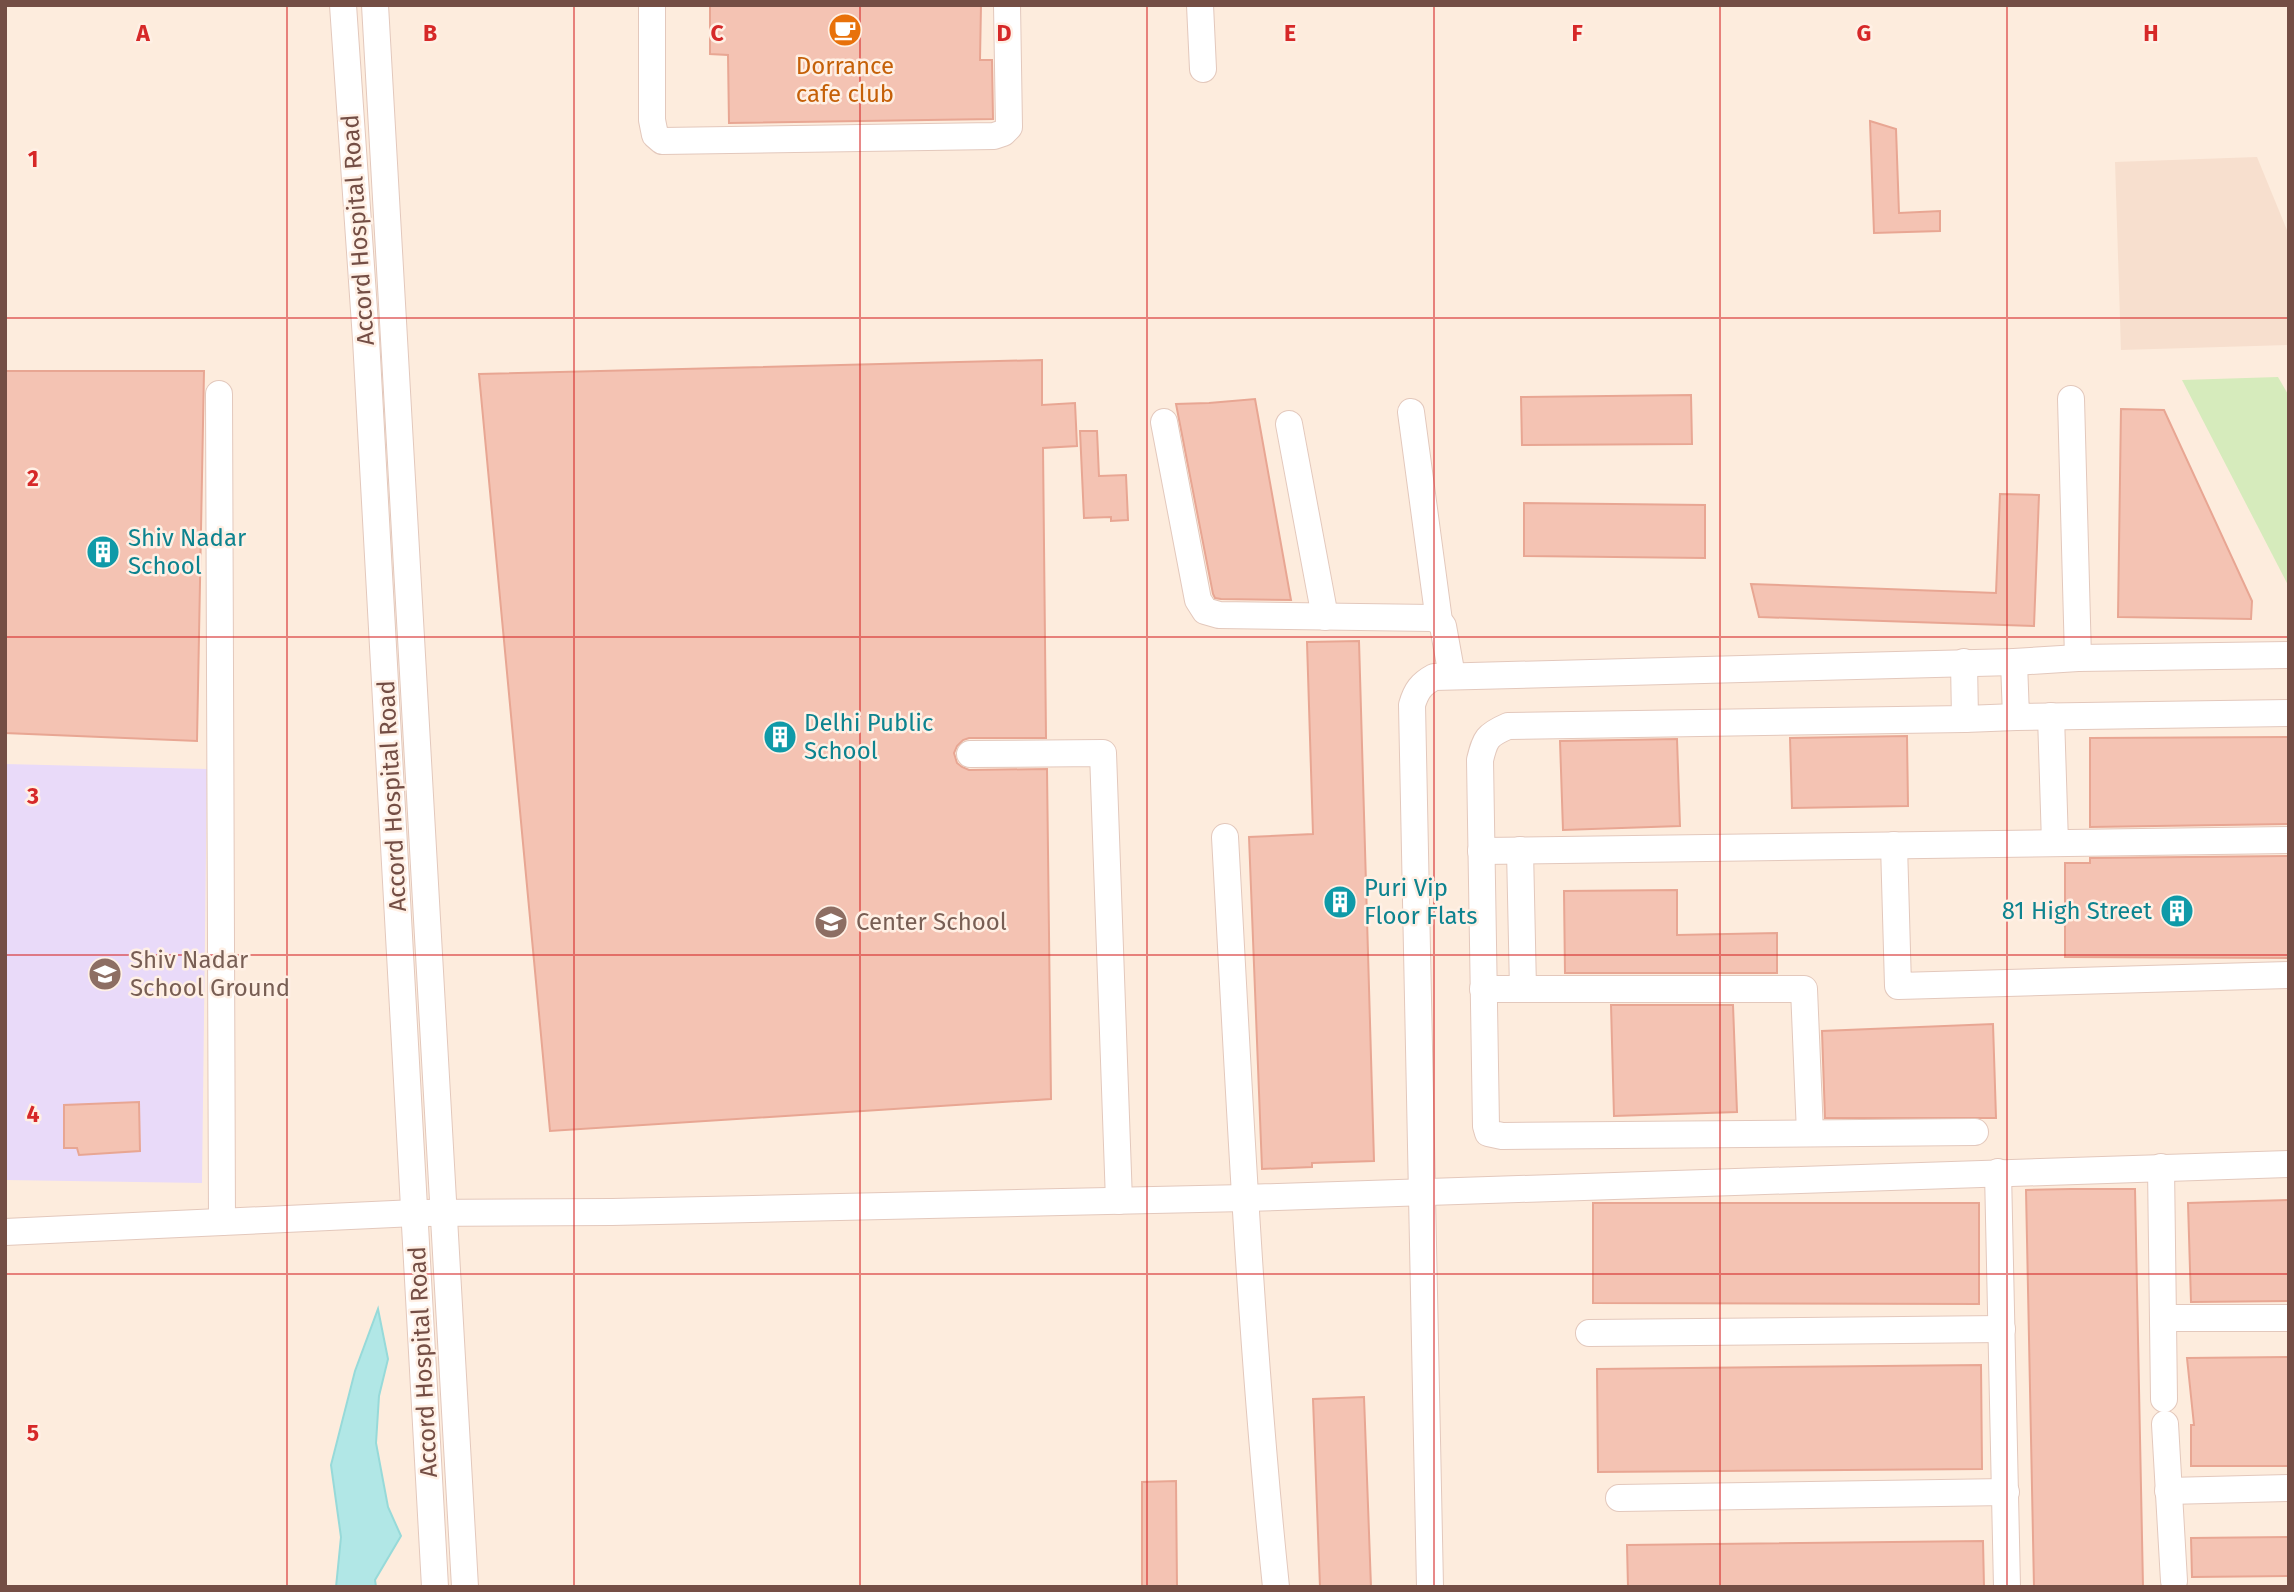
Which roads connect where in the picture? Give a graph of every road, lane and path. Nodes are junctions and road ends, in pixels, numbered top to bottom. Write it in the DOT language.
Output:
graph roads {
  1 [pos="343,5"];
  2 [pos="375,5"];
  3 [pos="652,5"];
  4 [pos="1007,5"];
  5 [pos="1200,5"];
  6 [pos="1203,69"];
  7 [pos="219,394"];
  8 [pos="2071,399"];
  9 [pos="1411,412"];
  10 [pos="1164,422"];
  11 [pos="1289,424"];
  12 [pos="1325,617"];
  13 [pos="1439,621"];
  14 [pos="2289,655"];
  15 [pos="2078,658"];
  16 [pos="1964,662"];
  17 [pos="2014,662"];
  18 [pos="1452,676"];
  19 [pos="2289,713"];
  20 [pos="2052,716"];
  21 [pos="2016,717"];
  22 [pos="1965,719"];
  23 [pos="970,754"];
  24 [pos="1224,836"];
  25 [pos="2289,839"];
  26 [pos="2054,843"];
  27 [pos="1894,845"];
  28 [pos="1520,850"];
  29 [pos="1481,851"];
  30 [pos="2289,975"];
  31 [pos="1483,989"];
  32 [pos="1523,989"];
  33 [pos="1975,1132"];
  34 [pos="1810,1133"];
  35 [pos="2289,1164"];
  36 [pos="2161,1167"];
  37 [pos="1998,1172"];
  38 [pos="1423,1192"];
  39 [pos="1245,1198"];
  40 [pos="1119,1200"];
  41 [pos="415,1213"];
  42 [pos="442,1213"];
  43 [pos="222,1222"];
  44 [pos="5,1232"];
  45 [pos="2163,1318"];
  46 [pos="2289,1318"];
  47 [pos="2003,1329"];
  48 [pos="1589,1333"];
  49 [pos="2289,1488"];
  50 [pos="2168,1491"];
  51 [pos="2006,1492"];
  52 [pos="1619,1497"];
  53 [pos="2174,1581"];
  54 [pos="435,1587"];
  55 [pos="465,1587"];
  56 [pos="1276,1587"];
  57 [pos="1430,1587"];
  58 [pos="2007,1587"];
  1 -- 41 [label="street, Accord Hospital Road"];
  2 -- 42 [label="street"];
  3 -- 4 [label="street"];
  5 -- 6 [label="street"];
  7 -- 43 [label="street"];
  8 -- 15 [label="street"];
  9 -- 13 [label="street"];
  10 -- 12 [label="street"];
  11 -- 12 [label="street"];
  12 -- 13 [label="street"];
  13 -- 18 [label="street"];
  14 -- 15 [label="street"];
  15 -- 17 [label="street"];
  16 -- 17 [label="street"];
  16 -- 18 [label="street"];
  16 -- 22 [label="street"];
  17 -- 21 [label="street"];
  18 -- 38 [label="street"];
  19 -- 20 [label="street"];
  20 -- 21 [label="street"];
  20 -- 26 [label="street"];
  21 -- 22 [label="street"];
  22 -- 29 [label="street"];
  23 -- 40 [label="street"];
  24 -- 39 [label="street"];
  25 -- 26 [label="street"];
  26 -- 27 [label="street"];
  27 -- 28 [label="street"];
  27 -- 30 [label="street"];
  28 -- 29 [label="street"];
  28 -- 32 [label="street"];
  29 -- 31 [label="street"];
  31 -- 32 [label="street"];
  31 -- 34 [label="street"];
  32 -- 34 [label="street"];
  33 -- 34 [label="street"];
  35 -- 36 [label="street"];
  36 -- 37 [label="street"];
  36 -- 45 [label="street"];
  37 -- 38 [label="street"];
  37 -- 47 [label="street"];
  38 -- 39 [label="street"];
  38 -- 57 [label="street"];
  39 -- 40 [label="street"];
  39 -- 56 [label="street"];
  40 -- 42 [label="street"];
  41 -- 42 [label="street"];
  41 -- 43 [label="street"];
  41 -- 54 [label="street, Accord Hospital Road"];
  42 -- 55 [label="street"];
  43 -- 44 [label="street"];
  45 -- 46 [label="street"];
  45 -- 50 [label="street"];
  47 -- 48 [label="street"];
  47 -- 51 [label="street"];
  49 -- 50 [label="street"];
  50 -- 53 [label="street"];
  51 -- 52 [label="street"];
  51 -- 58 [label="street"];
}
